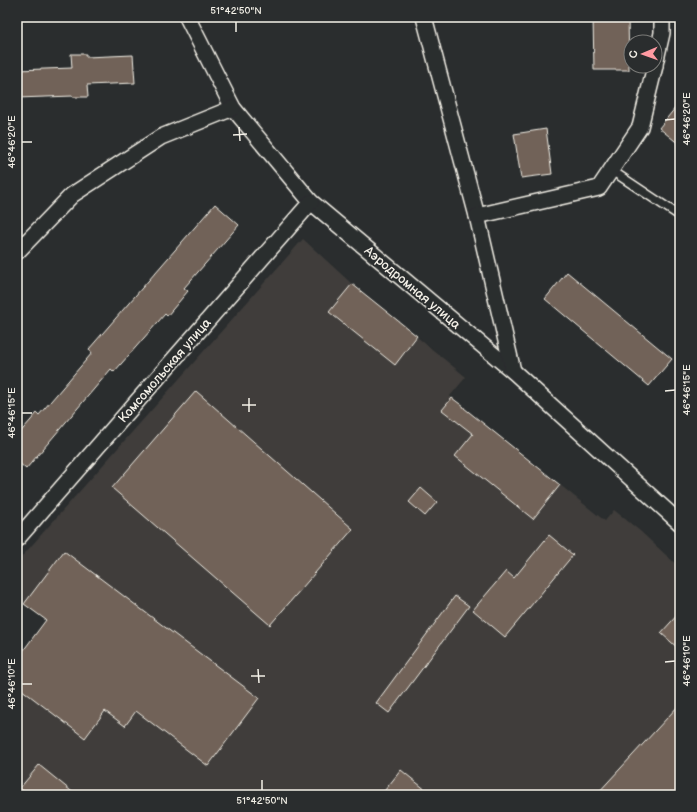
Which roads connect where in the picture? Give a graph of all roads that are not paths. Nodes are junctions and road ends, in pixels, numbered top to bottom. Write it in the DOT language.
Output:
graph roads {
  1 [pos="187,17"];
  2 [pos="424,17"];
  3 [pos="662,17"];
  4 [pos="662,34"];
  5 [pos="653,74"];
  6 [pos="233,108"];
  7 [pos="611,170"];
  8 [pos="311,202"];
  9 [pos="477,216"];
  10 [pos="680,216"];
  11 [pos="17,252"];
  12 [pos="513,371"];
  13 [pos="680,523"];
  14 [pos="17,538"];
  1 -- 6 [label="street, Аэродромная улица"];
  2 -- 9 [label="street"];
  3 -- 4 [label="street"];
  5 -- 7 [label="street"];
  6 -- 8 [label="street, Аэродромная улица"];
  6 -- 11 [label="street"];
  7 -- 9 [label="street"];
  7 -- 10 [label="lane"];
  8 -- 12 [label="street, Аэродромная улица"];
  8 -- 14 [label="street, Комсомольская улица"];
  9 -- 12 [label="street"];
  12 -- 13 [label="street, Аэродромная улица"];
}
